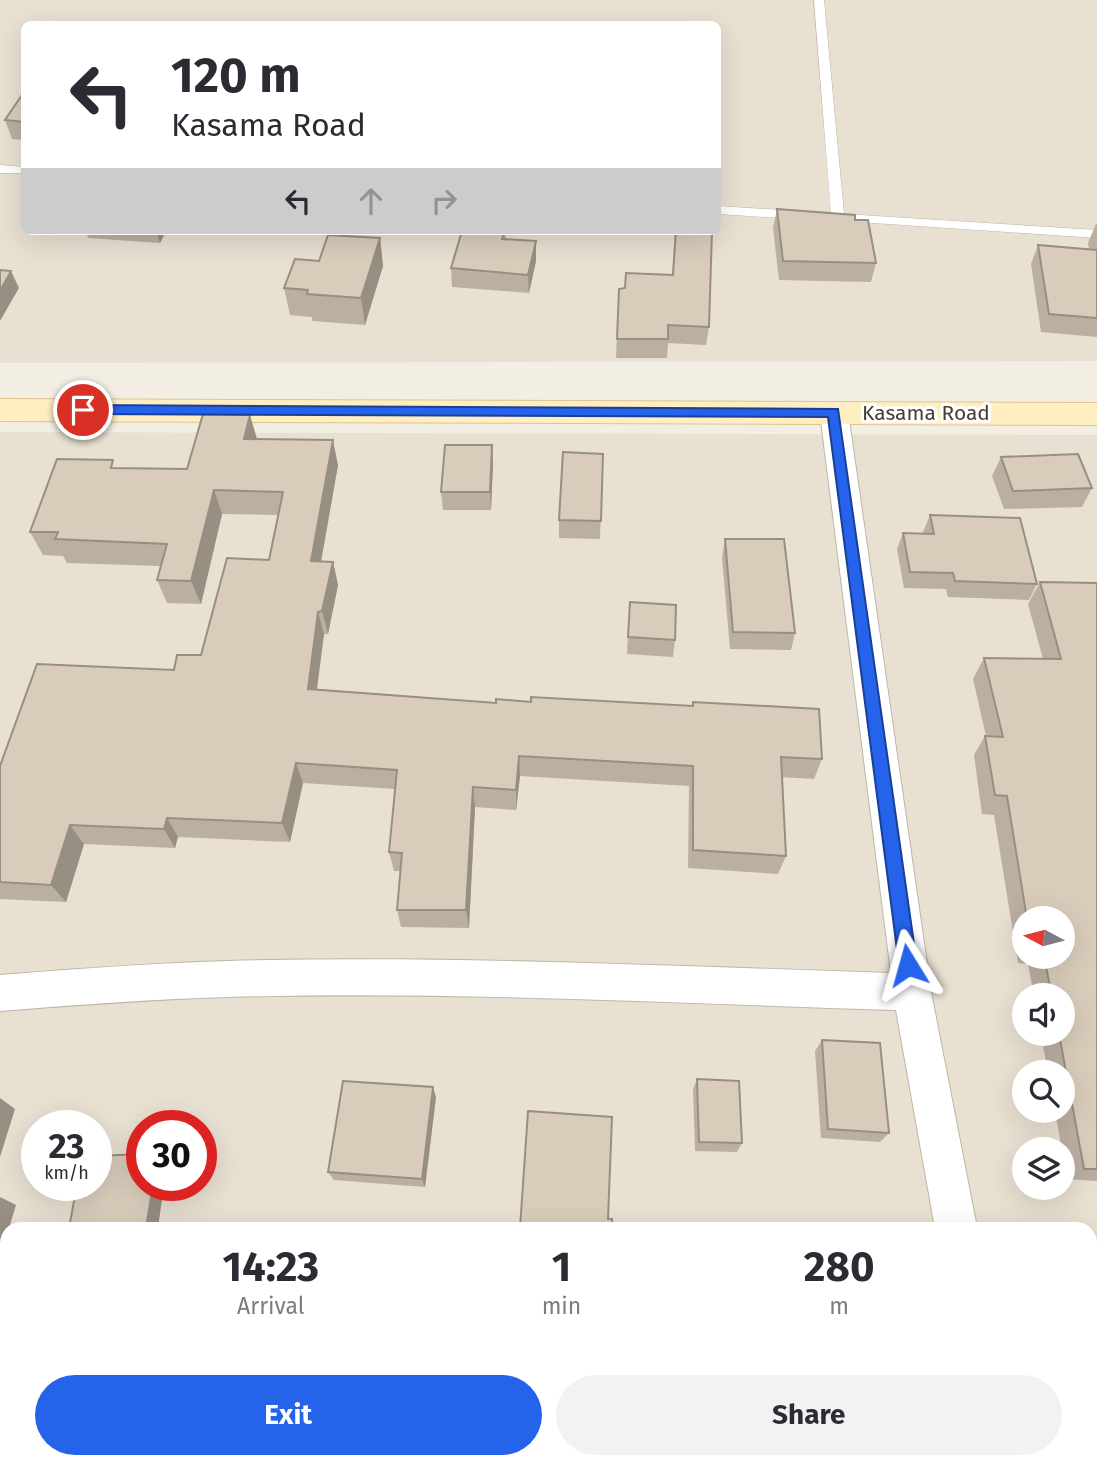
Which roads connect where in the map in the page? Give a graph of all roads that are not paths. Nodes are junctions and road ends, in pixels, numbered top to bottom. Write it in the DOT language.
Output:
graph roads {
  1 [pos="820,0"];
  2 [pos="0,169"];
  3 [pos="21,170"];
  4 [pos="721,210"];
  5 [pos="824,217"];
  6 [pos="1097,234"];
  7 [pos="0,410"];
  8 [pos="834,412"];
  9 [pos="1097,414"];
  10 [pos="912,992"];
  11 [pos="0,993"];
  12 [pos="955,1222"];
  1 -- 5 [label="lane"];
  2 -- 3 [label="lane"];
  4 -- 5 [label="lane"];
  5 -- 6 [label="lane"];
  7 -- 8 [label="street, Kasama Road"];
  8 -- 9 [label="street, Kasama Road"];
  8 -- 10 [label="street"];
  10 -- 11 [label="street"];
  10 -- 12 [label="street"];
}
